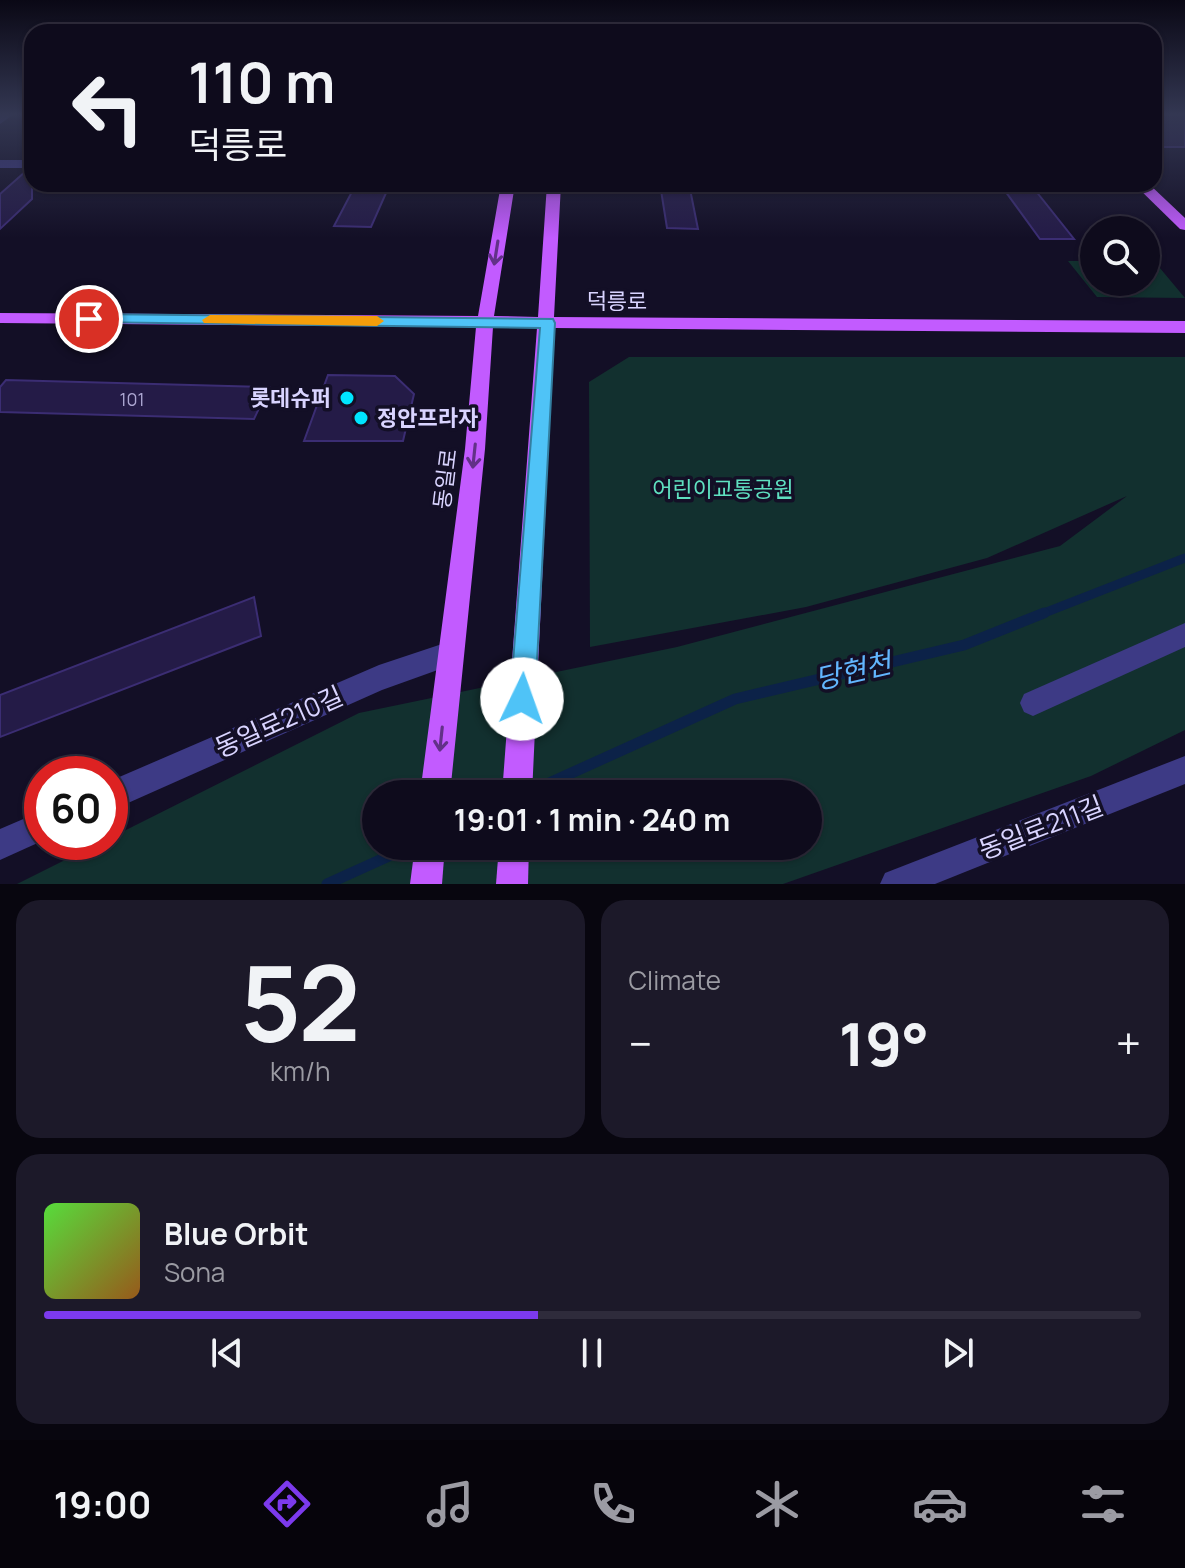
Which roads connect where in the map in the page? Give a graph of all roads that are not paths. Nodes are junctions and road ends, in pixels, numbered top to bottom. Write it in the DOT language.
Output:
graph roads {
  1 [pos="0,164"];
  2 [pos="24,164"];
  3 [pos="507,192"];
  4 [pos="554,192"];
  5 [pos="1149,192"];
  6 [pos="1185,226"];
  7 [pos="0,318"];
  8 [pos="485,322"];
  9 [pos="548,323"];
  10 [pos="1185,327"];
  11 [pos="1185,635"];
  12 [pos="451,653"];
  13 [pos="1033,703"];
  14 [pos="1185,770"];
  15 [pos="436,780"];
  16 [pos="518,780"];
  17 [pos="128,788"];
  18 [pos="24,834"];
  19 [pos="0,845"];
  20 [pos="429,860"];
  21 [pos="513,860"];
  22 [pos="426,884"];
  23 [pos="512,884"];
  24 [pos="896,884"];
  1 -- 2 [label="street"];
  3 -- 8 [label="main road, 동일로, one-way"];
  4 -- 9 [label="main road"];
  5 -- 6 [label="main road"];
  7 -- 8 [label="main road, 덕릉로"];
  8 -- 9 [label="main road, 덕릉로"];
  8 -- 12 [label="main road, 동일로, one-way"];
  9 -- 10 [label="main road, 덕릉로"];
  9 -- 16 [label="main road"];
  11 -- 13 [label="street"];
  12 -- 15 [label="main road, 동일로, one-way"];
  12 -- 17 [label="street, 동일로210길"];
  14 -- 24 [label="street, 동일로211길"];
  18 -- 19 [label="street"];
  20 -- 22 [label="main road"];
  21 -- 23 [label="main road"];
}
